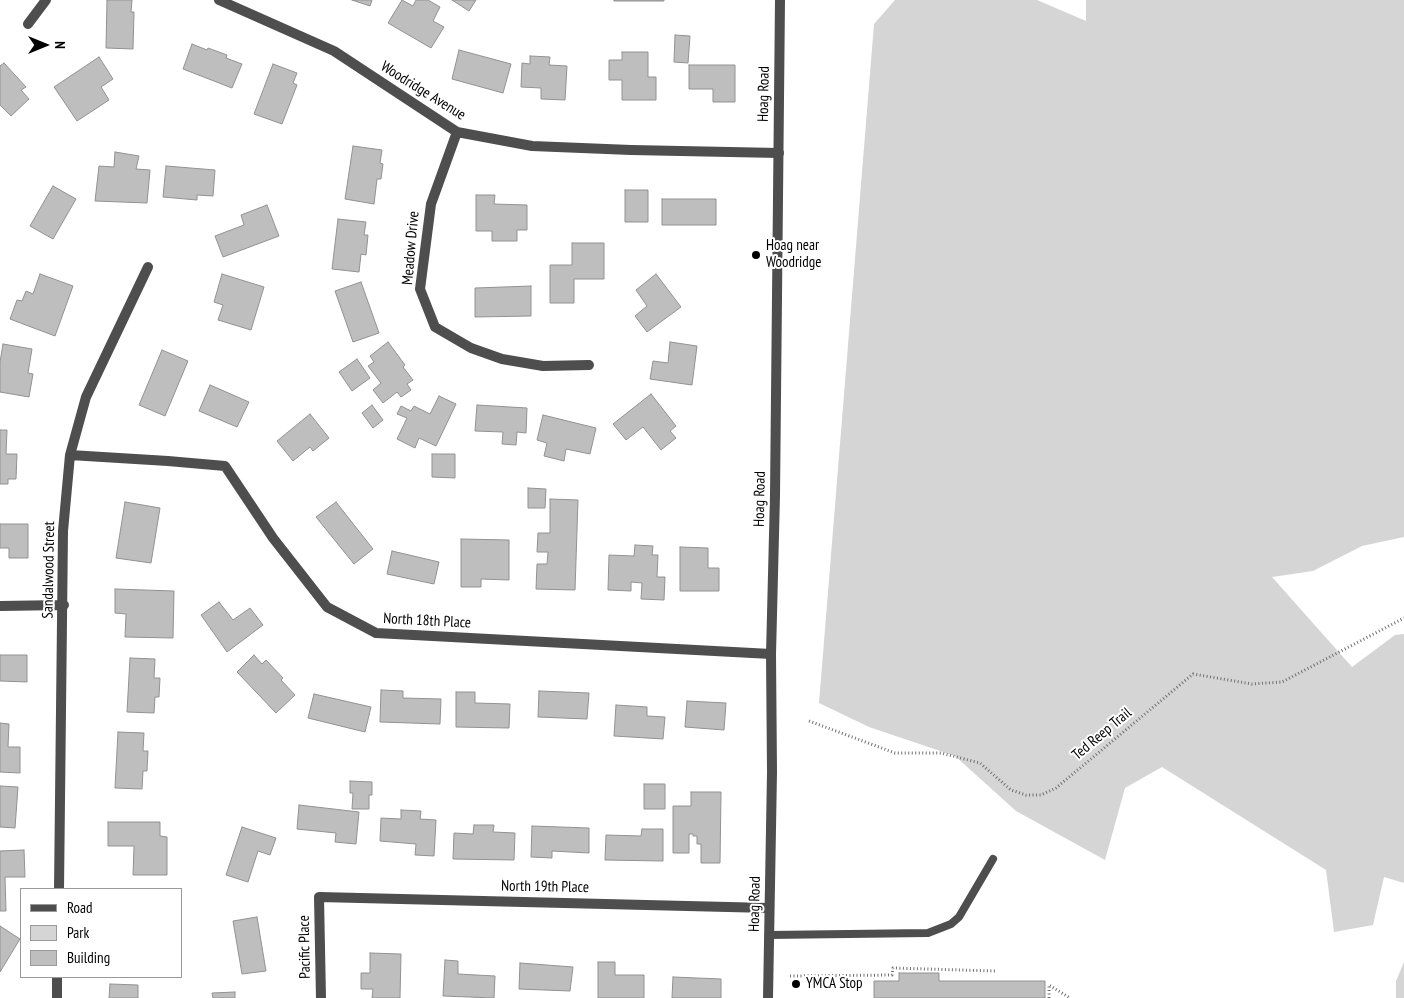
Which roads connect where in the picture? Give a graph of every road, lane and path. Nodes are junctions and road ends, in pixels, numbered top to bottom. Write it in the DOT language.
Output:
graph roads {
  1 [pos="46,0"];
  2 [pos="218,0"];
  3 [pos="780,0"];
  4 [pos="28,24"];
  5 [pos="457,132"];
  6 [pos="779,153"];
  7 [pos="148,268"];
  8 [pos="589,365"];
  9 [pos="70,455"];
  10 [pos="64,605"];
  11 [pos="0,606"];
  12 [pos="1404,618"];
  13 [pos="771,654"];
  14 [pos="809,721"];
  15 [pos="993,859"];
  16 [pos="59,888"];
  17 [pos="319,897"];
  18 [pos="769,908"];
  19 [pos="769,935"];
  20 [pos="995,971"];
  21 [pos="790,976"];
  22 [pos="57,978"];
  23 [pos="57,998"];
  24 [pos="321,998"];
  25 [pos="768,998"];
  26 [pos="1049,998"];
  27 [pos="1070,998"];
  1 -- 4 [label="street"];
  2 -- 5 [label="street, Woodridge Avenue"];
  3 -- 6 [label="street, Hoag Road"];
  5 -- 6 [label="street, Woodridge Avenue"];
  5 -- 8 [label="street, Meadow Drive"];
  6 -- 13 [label="street, Hoag Road"];
  7 -- 9 [label="street, Sandalwood Street"];
  9 -- 10 [label="street, Sandalwood Street"];
  9 -- 13 [label="street, North 18th Place"];
  10 -- 11 [label="street"];
  10 -- 16 [label="street, Sandalwood Street"];
  12 -- 14 [label="path, Ted Reep Trail"];
  13 -- 18 [label="street, Hoag Road"];
  15 -- 19 [label="lane"];
  17 -- 18 [label="street, North 19th Place"];
  17 -- 24 [label="street, Pacific Place"];
  18 -- 19 [label="street, Hoag Road"];
  19 -- 25 [label="street, Hoag Road"];
  20 -- 21 [label="path"];
  22 -- 23 [label="street"];
  26 -- 27 [label="path"];
}
